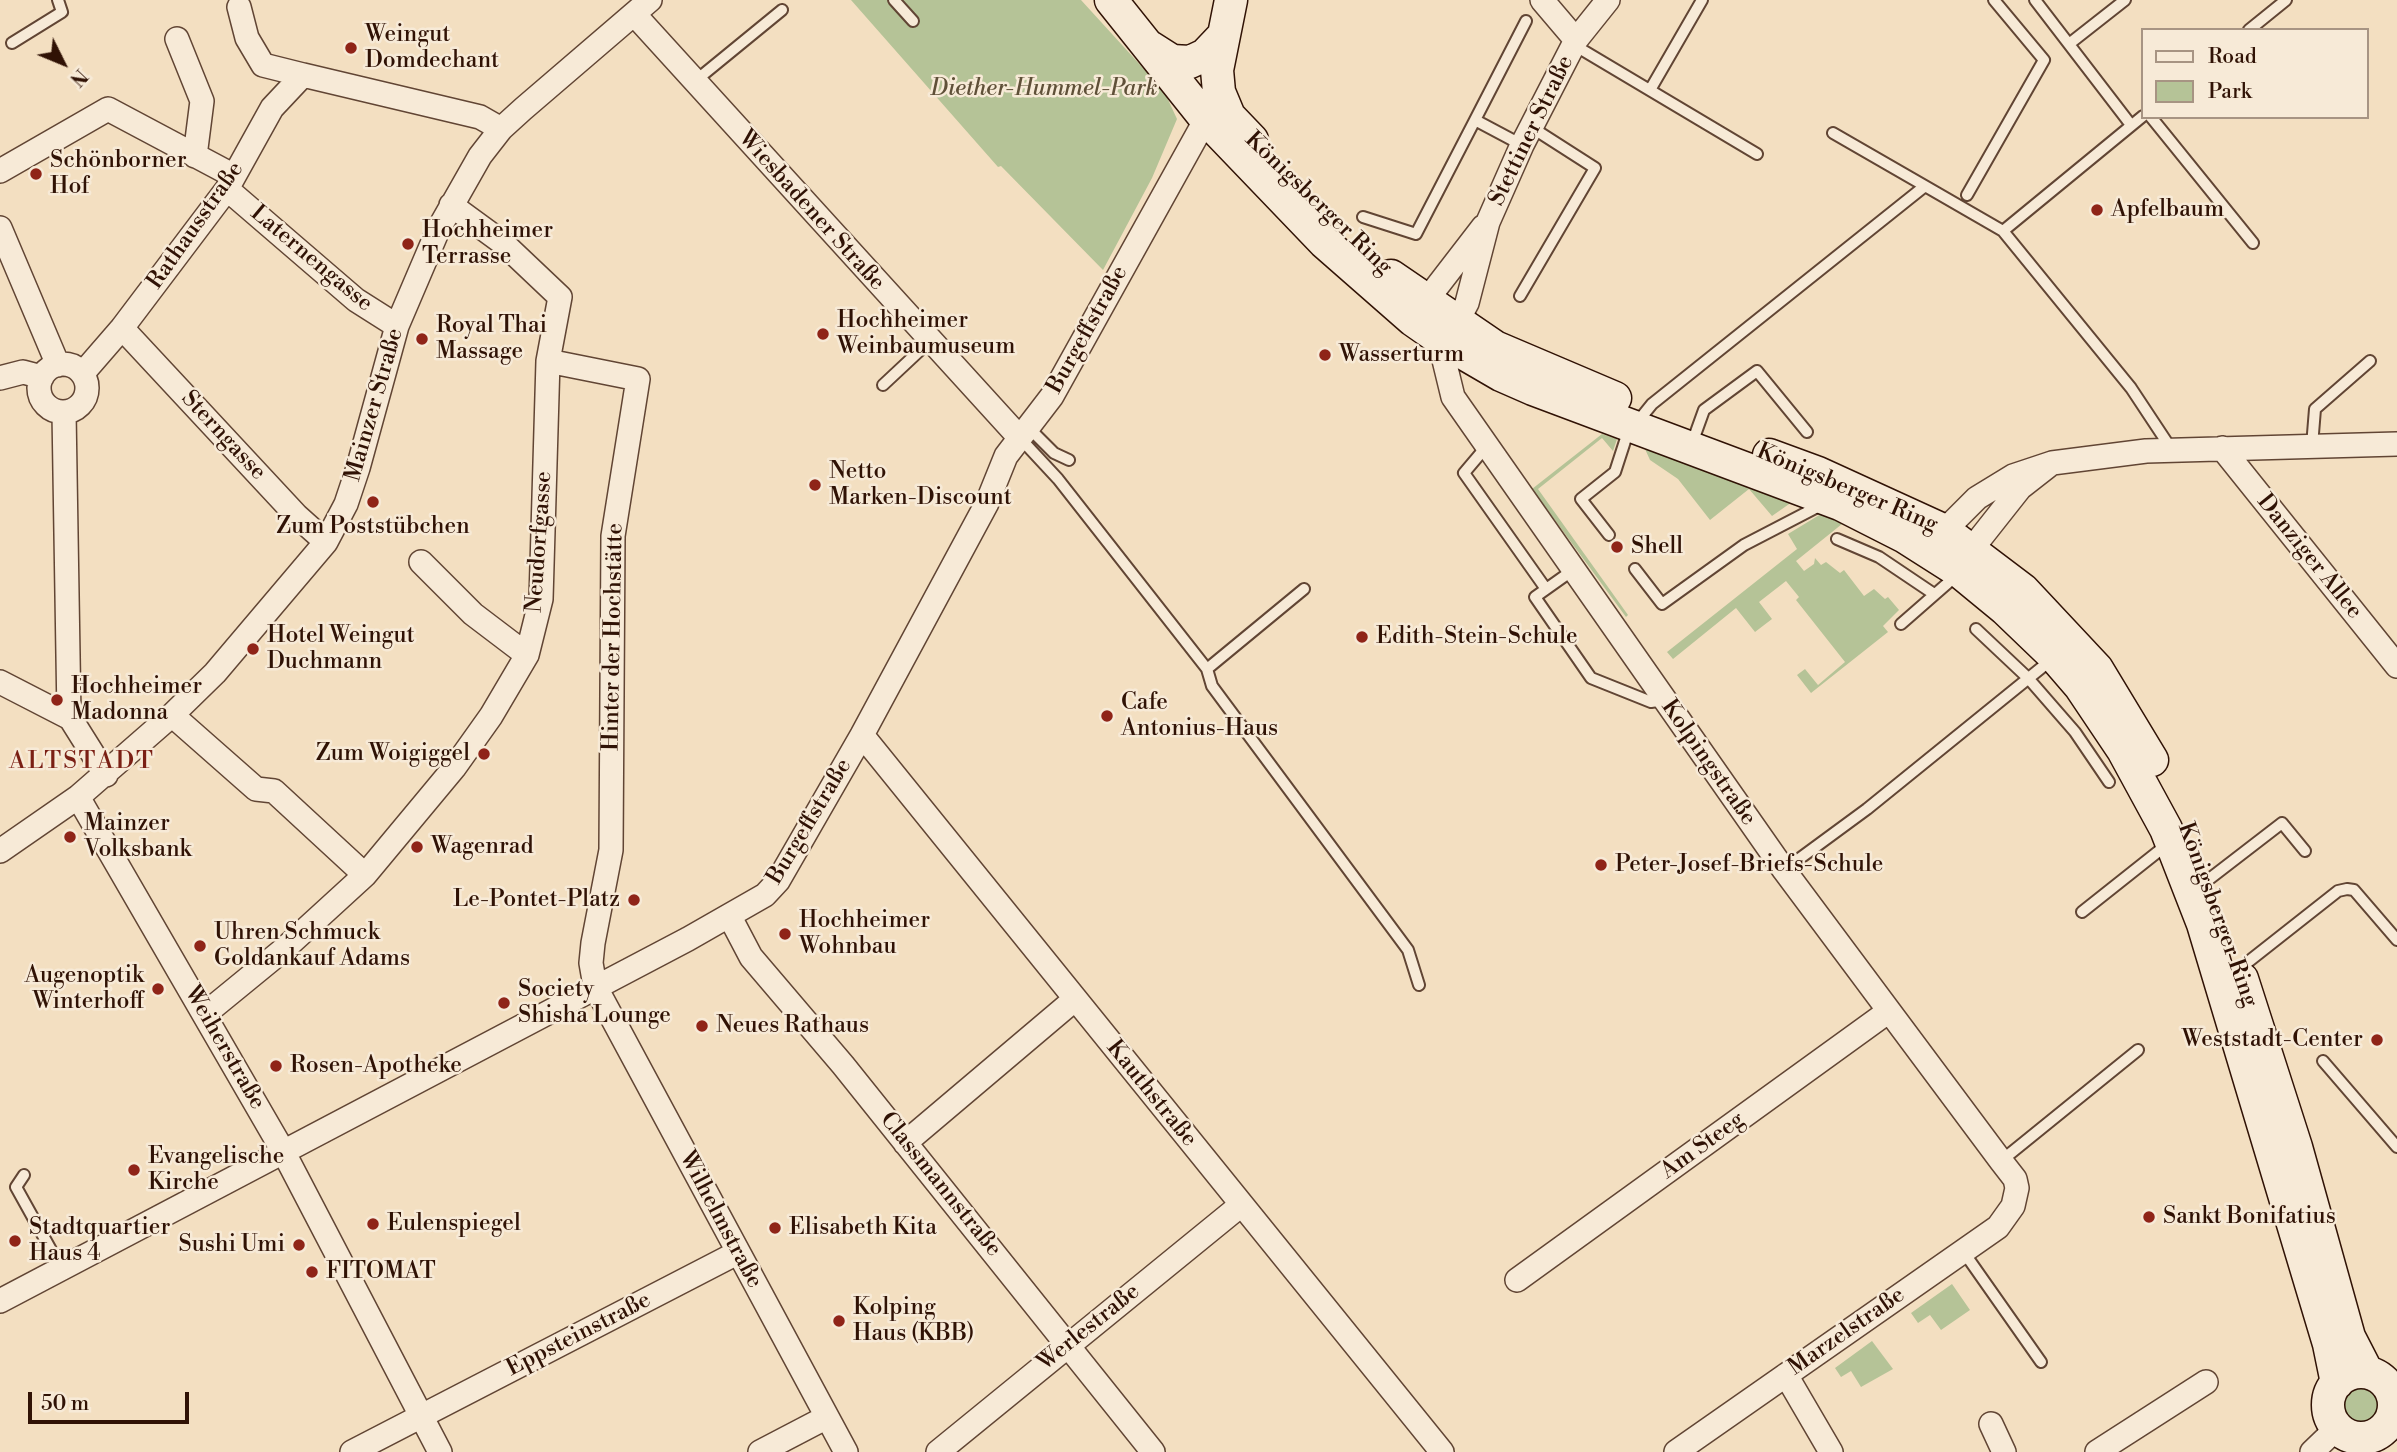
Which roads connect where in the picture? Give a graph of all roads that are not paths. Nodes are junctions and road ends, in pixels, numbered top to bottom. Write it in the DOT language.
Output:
graph roads {
  1 [pos="58,0"];
  2 [pos="894,0"];
  3 [pos="1111,0"];
  4 [pos="1231,0"];
  5 [pos="1542,0"];
  6 [pos="1608,0"];
  7 [pos="1702,0"];
  8 [pos="1994,0"];
  9 [pos="2035,0"];
  10 [pos="2125,0"];
  11 [pos="2286,0"];
  12 [pos="239,7"];
  13 [pos="642,7"];
  14 [pos="782,10"];
  15 [pos="913,22"];
  16 [pos="1526,22"];
  17 [pos="2251,28"];
  18 [pos="1224,35"];
  19 [pos="177,39"];
  20 [pos="12,43"];
  21 [pos="1575,43"];
  22 [pos="2069,44"];
  23 [pos="1149,46"];
  24 [pos="303,75"];
  25 [pos="694,82"];
  26 [pos="1650,90"];
  27 [pos="2142,117"];
  28 [pos="1217,118"];
  29 [pos="2153,119"];
  30 [pos="1475,120"];
  31 [pos="2132,125"];
  32 [pos="501,129"];
  33 [pos="1833,133"];
  34 [pos="1526,136"];
  35 [pos="1757,154"];
  36 [pos="195,156"];
  37 [pos="0,171"];
  38 [pos="230,183"];
  39 [pos="1925,186"];
  40 [pos="1967,195"];
  41 [pos="451,205"];
  42 [pos="1363,217"];
  43 [pos="1488,222"];
  44 [pos="0,228"];
  45 [pos="2003,232"];
  46 [pos="2253,243"];
  47 [pos="1520,296"];
  48 [pos="1419,310"];
  49 [pos="397,326"];
  50 [pos="122,328"];
  51 [pos="1452,332"];
  52 [pos="930,341"];
  53 [pos="548,361"];
  54 [pos="2370,361"];
  55 [pos="50,371"];
  56 [pos="83,373"];
  57 [pos="0,378"];
  58 [pos="883,386"];
  59 [pos="64,412"];
  60 [pos="1640,419"];
  61 [pos="1023,432"];
  62 [pos="1807,432"];
  63 [pos="1693,439"];
  64 [pos="2397,444"];
  65 [pos="2312,446"];
  66 [pos="1486,447"];
  67 [pos="2222,448"];
  68 [pos="2172,450"];
  69 [pos="1069,460"];
  70 [pos="2053,463"];
  71 [pos="1829,500"];
  72 [pos="1609,535"];
  73 [pos="1837,539"];
  74 [pos="1938,541"];
  75 [pos="326,542"];
  76 [pos="1966,561"];
  77 [pos="421,562"];
  78 [pos="1635,569"];
  79 [pos="1573,570"];
  80 [pos="1304,589"];
  81 [pos="1546,589"];
  82 [pos="1934,594"];
  83 [pos="1901,624"];
  84 [pos="1976,629"];
  85 [pos="527,655"];
  86 [pos="2055,657"];
  87 [pos="2397,666"];
  88 [pos="1208,669"];
  89 [pos="2028,678"];
  90 [pos="0,682"];
  91 [pos="1664,700"];
  92 [pos="172,715"];
  93 [pos="70,718"];
  94 [pos="862,735"];
  95 [pos="106,775"];
  96 [pos="2109,782"];
  97 [pos="78,797"];
  98 [pos="2171,841"];
  99 [pos="0,850"];
  100 [pos="2305,851"];
  101 [pos="1784,870"];
  102 [pos="365,875"];
  103 [pos="2208,880"];
  104 [pos="2082,912"];
  105 [pos="730,917"];
  106 [pos="2397,940"];
  107 [pos="2239,969"];
  108 [pos="1419,985"];
  109 [pos="595,986"];
  110 [pos="1074,1000"];
  111 [pos="1889,1011"];
  112 [pos="206,1013"];
  113 [pos="2138,1050"];
  114 [pos="2323,1061"];
  115 [pos="905,1143"];
  116 [pos="2397,1147"];
  117 [pos="283,1151"];
  118 [pos="2001,1161"];
  119 [pos="24,1175"];
  120 [pos="1241,1205"];
  121 [pos="2013,1206"];
  122 [pos="1963,1251"];
  123 [pos="737,1253"];
  124 [pos="61,1268"];
  125 [pos="1517,1280"];
  126 [pos="0,1301"];
  127 [pos="1069,1343"];
  128 [pos="2041,1362"];
  129 [pos="1786,1375"];
  130 [pos="2206,1382"];
  131 [pos="2337,1383"];
  132 [pos="2385,1383"];
  133 [pos="421,1416"];
  134 [pos="827,1417"];
  135 [pos="1991,1424"];
  136 [pos="2337,1428"];
  137 [pos="2380,1443"];
  138 [pos="352,1452"];
  139 [pos="440,1452"];
  140 [pos="760,1452"];
  141 [pos="846,1452"];
  142 [pos="938,1452"];
  143 [pos="1153,1452"];
  144 [pos="1442,1452"];
  145 [pos="1675,1452"];
  146 [pos="1831,1452"];
  147 [pos="2004,1452"];
  148 [pos="2097,1452"];
  149 [pos="2312,1452"];
  1 -- 20 [label="lane"];
  2 -- 15 [label="lane"];
  3 -- 23 [label="main road, Königsberger Ring"];
  4 -- 18 [label="main road"];
  5 -- 21 [label="street, Stettiner Straße"];
  6 -- 21 [label="street, Stettiner Straße"];
  7 -- 26 [label="lane"];
  8 -- 40 [label="lane"];
  9 -- 22 [label="lane"];
  10 -- 22 [label="lane"];
  11 -- 17 [label="lane"];
  12 -- 24 [label="street"];
  13 -- 25 [label="street, Wiesbadener Straße"];
  13 -- 32 [label="street, Mainzer Straße"];
  14 -- 25 [label="lane"];
  16 -- 30 [label="lane"];
  18 -- 23 [label="main road"];
  18 -- 28 [label="main road"];
  19 -- 36 [label="street"];
  21 -- 26 [label="lane"];
  21 -- 34 [label="street, Stettiner Straße"];
  22 -- 31 [label="lane"];
  23 -- 28 [label="main road, Königsberger Ring"];
  24 -- 32 [label="street"];
  24 -- 38 [label="street, Rathausstraße"];
  25 -- 52 [label="street, Wiesbadener Straße"];
  26 -- 35 [label="lane"];
  27 -- 31 [label="lane"];
  28 -- 48 [label="main road, Königsberger Ring"];
  28 -- 61 [label="street, Burgeffstraße"];
  29 -- 46 [label="lane"];
  30 -- 34 [label="lane"];
  30 -- 42 [label="lane"];
  31 -- 45 [label="lane"];
  32 -- 41 [label="street, Mainzer Straße"];
  33 -- 39 [label="lane"];
  34 -- 43 [label="street, Stettiner Straße"];
  34 -- 47 [label="lane"];
  36 -- 37 [label="street, Laternengasse"];
  36 -- 38 [label="street, Laternengasse"];
  38 -- 49 [label="street, Laternengasse"];
  38 -- 50 [label="street, Rathausstraße"];
  39 -- 45 [label="lane"];
  39 -- 60 [label="lane"];
  41 -- 49 [label="street, Mainzer Straße"];
  41 -- 53 [label="street, Neudorfgasse"];
  43 -- 48 [label="street, Stettiner Straße"];
  43 -- 51 [label="street, Stettiner Straße"];
  44 -- 55 [label="street"];
  45 -- 68 [label="lane"];
  48 -- 51 [label="main road, Königsberger Ring"];
  49 -- 75 [label="street, Mainzer Straße"];
  50 -- 56 [label="street, Rathausstraße"];
  50 -- 75 [label="street, Sterngasse"];
  51 -- 60 [label="main road, Königsberger Ring"];
  51 -- 66 [label="street, Kolpingstraße"];
  52 -- 58 [label="lane"];
  52 -- 61 [label="street, Wiesbadener Straße"];
  53 -- 85 [label="street, Neudorfgasse"];
  53 -- 109 [label="street, Hinter der Hochstätte"];
  54 -- 65 [label="lane"];
  55 -- 56 [label="street"];
  55 -- 57 [label="street"];
  55 -- 59 [label="street"];
  56 -- 59 [label="street"];
  59 -- 93 [label="street"];
  60 -- 63 [label="main road, Königsberger Ring"];
  60 -- 72 [label="lane"];
  61 -- 69 [label="lane"];
  61 -- 88 [label="lane"];
  61 -- 94 [label="street, Burgeffstraße"];
  62 -- 63 [label="lane"];
  63 -- 71 [label="main road, Königsberger Ring"];
  63 -- 74 [label="main road, Königsberger Ring"];
  64 -- 65 [label="street"];
  65 -- 67 [label="street"];
  66 -- 79 [label="street, Kolpingstraße"];
  66 -- 81 [label="lane"];
  67 -- 68 [label="street"];
  67 -- 87 [label="street, Danziger Allee"];
  68 -- 70 [label="street"];
  70 -- 74 [label="street"];
  70 -- 76 [label="street"];
  71 -- 74 [label="main road, Königsberger Ring"];
  71 -- 78 [label="lane"];
  73 -- 82 [label="lane"];
  74 -- 76 [label="main road, Königsberger Ring"];
  75 -- 92 [label="street, Mainzer Straße"];
  76 -- 82 [label="lane"];
  76 -- 86 [label="main road, Königsberger Ring"];
  76 -- 103 [label="main road, Königsberger Ring"];
  77 -- 85 [label="street"];
  79 -- 81 [label="lane"];
  79 -- 91 [label="street, Kolpingstraße"];
  80 -- 88 [label="lane"];
  81 -- 91 [label="lane"];
  82 -- 83 [label="lane"];
  84 -- 89 [label="lane"];
  85 -- 102 [label="street, Neudorfgasse"];
  86 -- 89 [label="lane"];
  86 -- 98 [label="main road, Königsberger Ring"];
  88 -- 108 [label="lane"];
  89 -- 96 [label="lane"];
  89 -- 101 [label="lane"];
  90 -- 93 [label="street"];
  91 -- 101 [label="street, Kolpingstraße"];
  92 -- 95 [label="street, Mainzer Straße"];
  92 -- 102 [label="street"];
  93 -- 95 [label="street"];
  94 -- 105 [label="street, Burgeffstraße"];
  94 -- 110 [label="street, Kauthstraße"];
  95 -- 97 [label="street, Mainzer Straße"];
  97 -- 99 [label="street, Mainzer Straße"];
  97 -- 112 [label="street, Weiherstraße"];
  98 -- 104 [label="lane"];
  98 -- 131 [label="main road, Königsberger Ring"];
  100 -- 103 [label="lane"];
  101 -- 111 [label="street, Kolpingstraße"];
  102 -- 112 [label="street, Neudorfgasse"];
  103 -- 107 [label="main road, Königsberger Ring"];
  105 -- 109 [label="street, Burgeffstraße"];
  105 -- 115 [label="street, Classmannstraße"];
  106 -- 107 [label="lane"];
  107 -- 132 [label="main road, Königsberger Ring"];
  109 -- 117 [label="street, Burgeffstraße"];
  109 -- 123 [label="street, Wilhelmstraße"];
  110 -- 115 [label="street"];
  110 -- 120 [label="street, Kauthstraße"];
  111 -- 118 [label="street, Kolpingstraße"];
  111 -- 125 [label="street, Am Steeg"];
  112 -- 117 [label="street, Weiherstraße"];
  113 -- 118 [label="lane"];
  114 -- 116 [label="lane"];
  115 -- 127 [label="street, Classmannstraße"];
  117 -- 124 [label="street, Burgeffstraße"];
  117 -- 133 [label="street, Weiherstraße"];
  118 -- 121 [label="street, Kolpingstraße"];
  119 -- 124 [label="lane"];
  120 -- 127 [label="street, Werlestraße"];
  120 -- 144 [label="street, Kauthstraße"];
  121 -- 122 [label="street, Marzelstraße"];
  122 -- 128 [label="lane"];
  122 -- 129 [label="street, Marzelstraße"];
  123 -- 133 [label="street, Eppsteinstraße"];
  123 -- 134 [label="street, Wilhelmstraße"];
  124 -- 126 [label="street, Burgeffstraße"];
  127 -- 142 [label="street, Werlestraße"];
  127 -- 143 [label="street, Classmannstraße"];
  129 -- 145 [label="street, Marzelstraße"];
  129 -- 146 [label="street"];
  130 -- 148 [label="street"];
  131 -- 132 [label="main road"];
  131 -- 136 [label="main road, Königsberger Ring"];
  132 -- 137 [label="main road"];
  133 -- 138 [label="street, Eppsteinstraße"];
  133 -- 139 [label="street, Weiherstraße"];
  134 -- 140 [label="street"];
  134 -- 141 [label="street, Wilhelmstraße"];
  135 -- 147 [label="street"];
  136 -- 137 [label="main road"];
  136 -- 149 [label="street"];
}
